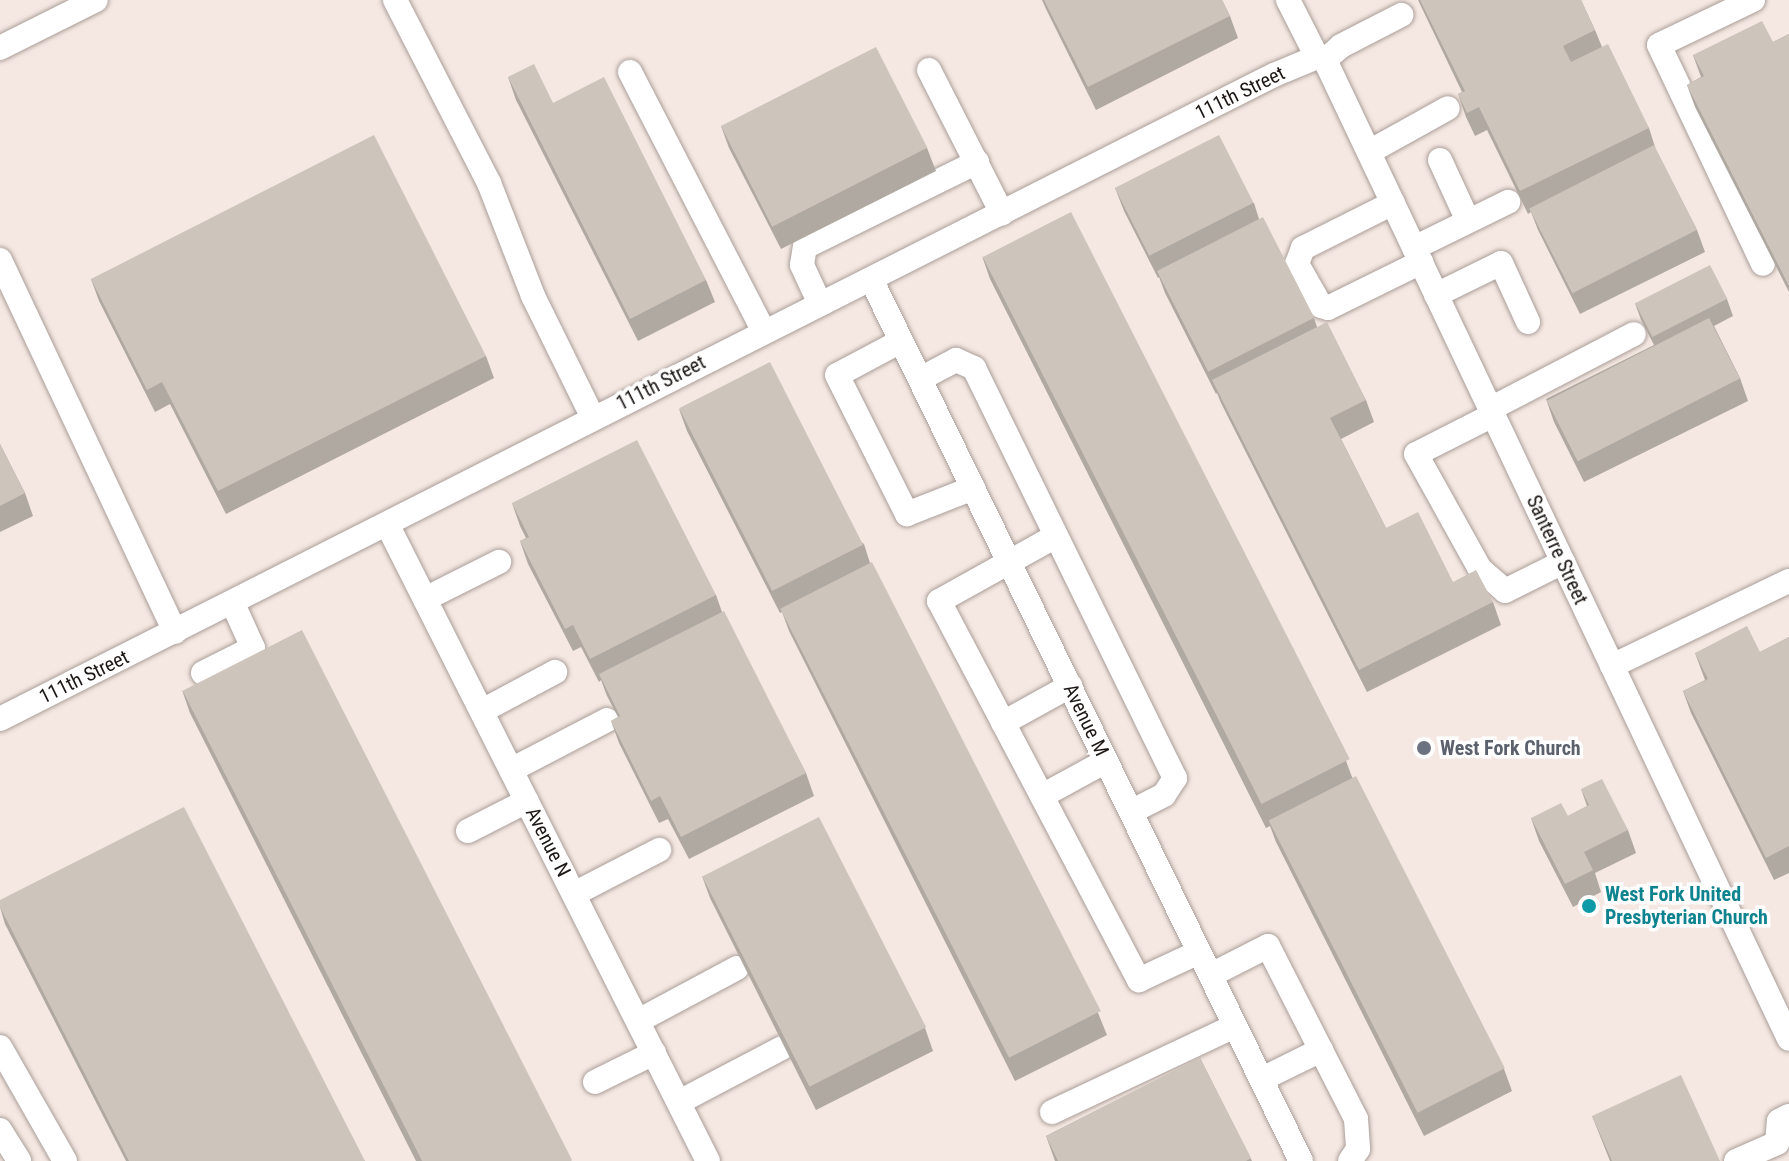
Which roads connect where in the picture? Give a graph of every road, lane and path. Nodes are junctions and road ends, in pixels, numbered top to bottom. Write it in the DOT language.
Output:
graph roads {
  1 [pos="96,0"];
  2 [pos="395,0"];
  3 [pos="1288,0"];
  4 [pos="1753,0"];
  5 [pos="1401,15"];
  6 [pos="0,48"];
  7 [pos="1321,58"];
  8 [pos="929,70"];
  9 [pos="630,72"];
  10 [pos="1448,108"];
  11 [pos="1369,152"];
  12 [pos="1440,160"];
  13 [pos="977,162"];
  14 [pos="1508,202"];
  15 [pos="1393,203"];
  16 [pos="1002,213"];
  17 [pos="1468,221"];
  18 [pos="1417,255"];
  19 [pos="0,260"];
  20 [pos="1763,264"];
  21 [pos="871,279"];
  22 [pos="1436,295"];
  23 [pos="820,304"];
  24 [pos="1528,322"];
  25 [pos="764,332"];
  26 [pos="1634,334"];
  27 [pos="901,341"];
  28 [pos="920,379"];
  29 [pos="1492,412"];
  30 [pos="593,418"];
  31 [pos="973,488"];
  32 [pos="387,524"];
  33 [pos="1056,536"];
  34 [pos="1008,561"];
  35 [pos="499,562"];
  36 [pos="1563,562"];
  37 [pos="1789,581"];
  38 [pos="425,599"];
  39 [pos="233,604"];
  40 [pos="175,632"];
  41 [pos="1612,666"];
  42 [pos="555,672"];
  43 [pos="203,673"];
  44 [pos="1070,686"];
  45 [pos="482,711"];
  46 [pos="0,719"];
  47 [pos="607,720"];
  48 [pos="1003,723"];
  49 [pos="1106,761"];
  50 [pos="511,770"];
  51 [pos="1042,796"];
  52 [pos="527,801"];
  53 [pos="1131,812"];
  54 [pos="468,831"];
  55 [pos="659,850"];
  56 [pos="574,894"];
  57 [pos="1199,952"];
  58 [pos="737,968"];
  59 [pos="1211,975"];
  60 [pos="638,1021"];
  61 [pos="1235,1026"];
  62 [pos="1789,1039"];
  63 [pos="0,1047"];
  64 [pos="782,1048"];
  65 [pos="1321,1050"];
  66 [pos="654,1053"];
  67 [pos="1262,1079"];
  68 [pos="595,1082"];
  69 [pos="679,1102"];
  70 [pos="1052,1112"];
  71 [pos="1789,1116"];
  72 [pos="0,1130"];
  73 [pos="19,1161"];
  74 [pos="65,1161"];
  75 [pos="708,1161"];
  76 [pos="1301,1161"];
  77 [pos="1350,1161"];
  78 [pos="1736,1161"];
  1 -- 6 [label="street"];
  2 -- 30 [label="street"];
  3 -- 7 [label="street, Santerre Street"];
  4 -- 20 [label="street"];
  5 -- 7 [label="street, 111th Street"];
  7 -- 11 [label="street, Santerre Street"];
  7 -- 16 [label="street, 111th Street"];
  8 -- 13 [label="street"];
  9 -- 25 [label="street"];
  10 -- 11 [label="street"];
  11 -- 15 [label="street, Santerre Street"];
  12 -- 17 [label="street"];
  13 -- 16 [label="street"];
  13 -- 23 [label="street"];
  14 -- 17 [label="street"];
  15 -- 18 [label="street, Santerre Street"];
  15 -- 18 [label="street"];
  16 -- 21 [label="street, 111th Street"];
  17 -- 18 [label="street"];
  18 -- 22 [label="street, Santerre Street"];
  19 -- 40 [label="street"];
  21 -- 23 [label="street, 111th Street"];
  21 -- 27 [label="street, Avenue M"];
  22 -- 24 [label="street"];
  22 -- 29 [label="street, Santerre Street"];
  23 -- 25 [label="street, 111th Street"];
  25 -- 30 [label="street, 111th Street"];
  26 -- 29 [label="street"];
  27 -- 28 [label="street, Avenue M"];
  27 -- 31 [label="street"];
  28 -- 31 [label="street, Avenue M"];
  28 -- 33 [label="street"];
  29 -- 36 [label="street, Santerre Street"];
  29 -- 36 [label="street"];
  30 -- 32 [label="street, 111th Street"];
  31 -- 34 [label="street, Avenue M"];
  32 -- 38 [label="street, Avenue N"];
  32 -- 39 [label="street, 111th Street"];
  33 -- 34 [label="street"];
  33 -- 53 [label="street"];
  34 -- 44 [label="street, Avenue M"];
  34 -- 48 [label="street"];
  35 -- 38 [label="street"];
  36 -- 41 [label="street, Santerre Street"];
  37 -- 41 [label="street"];
  38 -- 45 [label="street, Avenue N"];
  39 -- 40 [label="street, 111th Street"];
  39 -- 43 [label="street"];
  40 -- 46 [label="street, 111th Street"];
  41 -- 62 [label="street, Santerre Street"];
  42 -- 45 [label="street"];
  44 -- 48 [label="street"];
  44 -- 49 [label="street, Avenue M"];
  45 -- 50 [label="street, Avenue N"];
  47 -- 50 [label="street"];
  48 -- 51 [label="street"];
  49 -- 51 [label="street"];
  49 -- 53 [label="street, Avenue M"];
  50 -- 52 [label="street, Avenue N"];
  51 -- 57 [label="street"];
  52 -- 54 [label="street"];
  52 -- 56 [label="street, Avenue N"];
  53 -- 57 [label="street, Avenue M"];
  55 -- 56 [label="street"];
  56 -- 60 [label="street, Avenue N"];
  57 -- 59 [label="street, Avenue M"];
  58 -- 60 [label="street"];
  59 -- 61 [label="street, Avenue M"];
  59 -- 65 [label="street"];
  60 -- 66 [label="street, Avenue N"];
  61 -- 67 [label="street, Avenue M"];
  61 -- 70 [label="street"];
  63 -- 74 [label="street"];
  64 -- 69 [label="street"];
  65 -- 67 [label="street"];
  65 -- 77 [label="street"];
  66 -- 68 [label="street"];
  66 -- 69 [label="street, Avenue N"];
  67 -- 76 [label="street, Avenue M"];
  69 -- 75 [label="street, Avenue N"];
  71 -- 78 [label="street"];
  72 -- 73 [label="street"];
}
